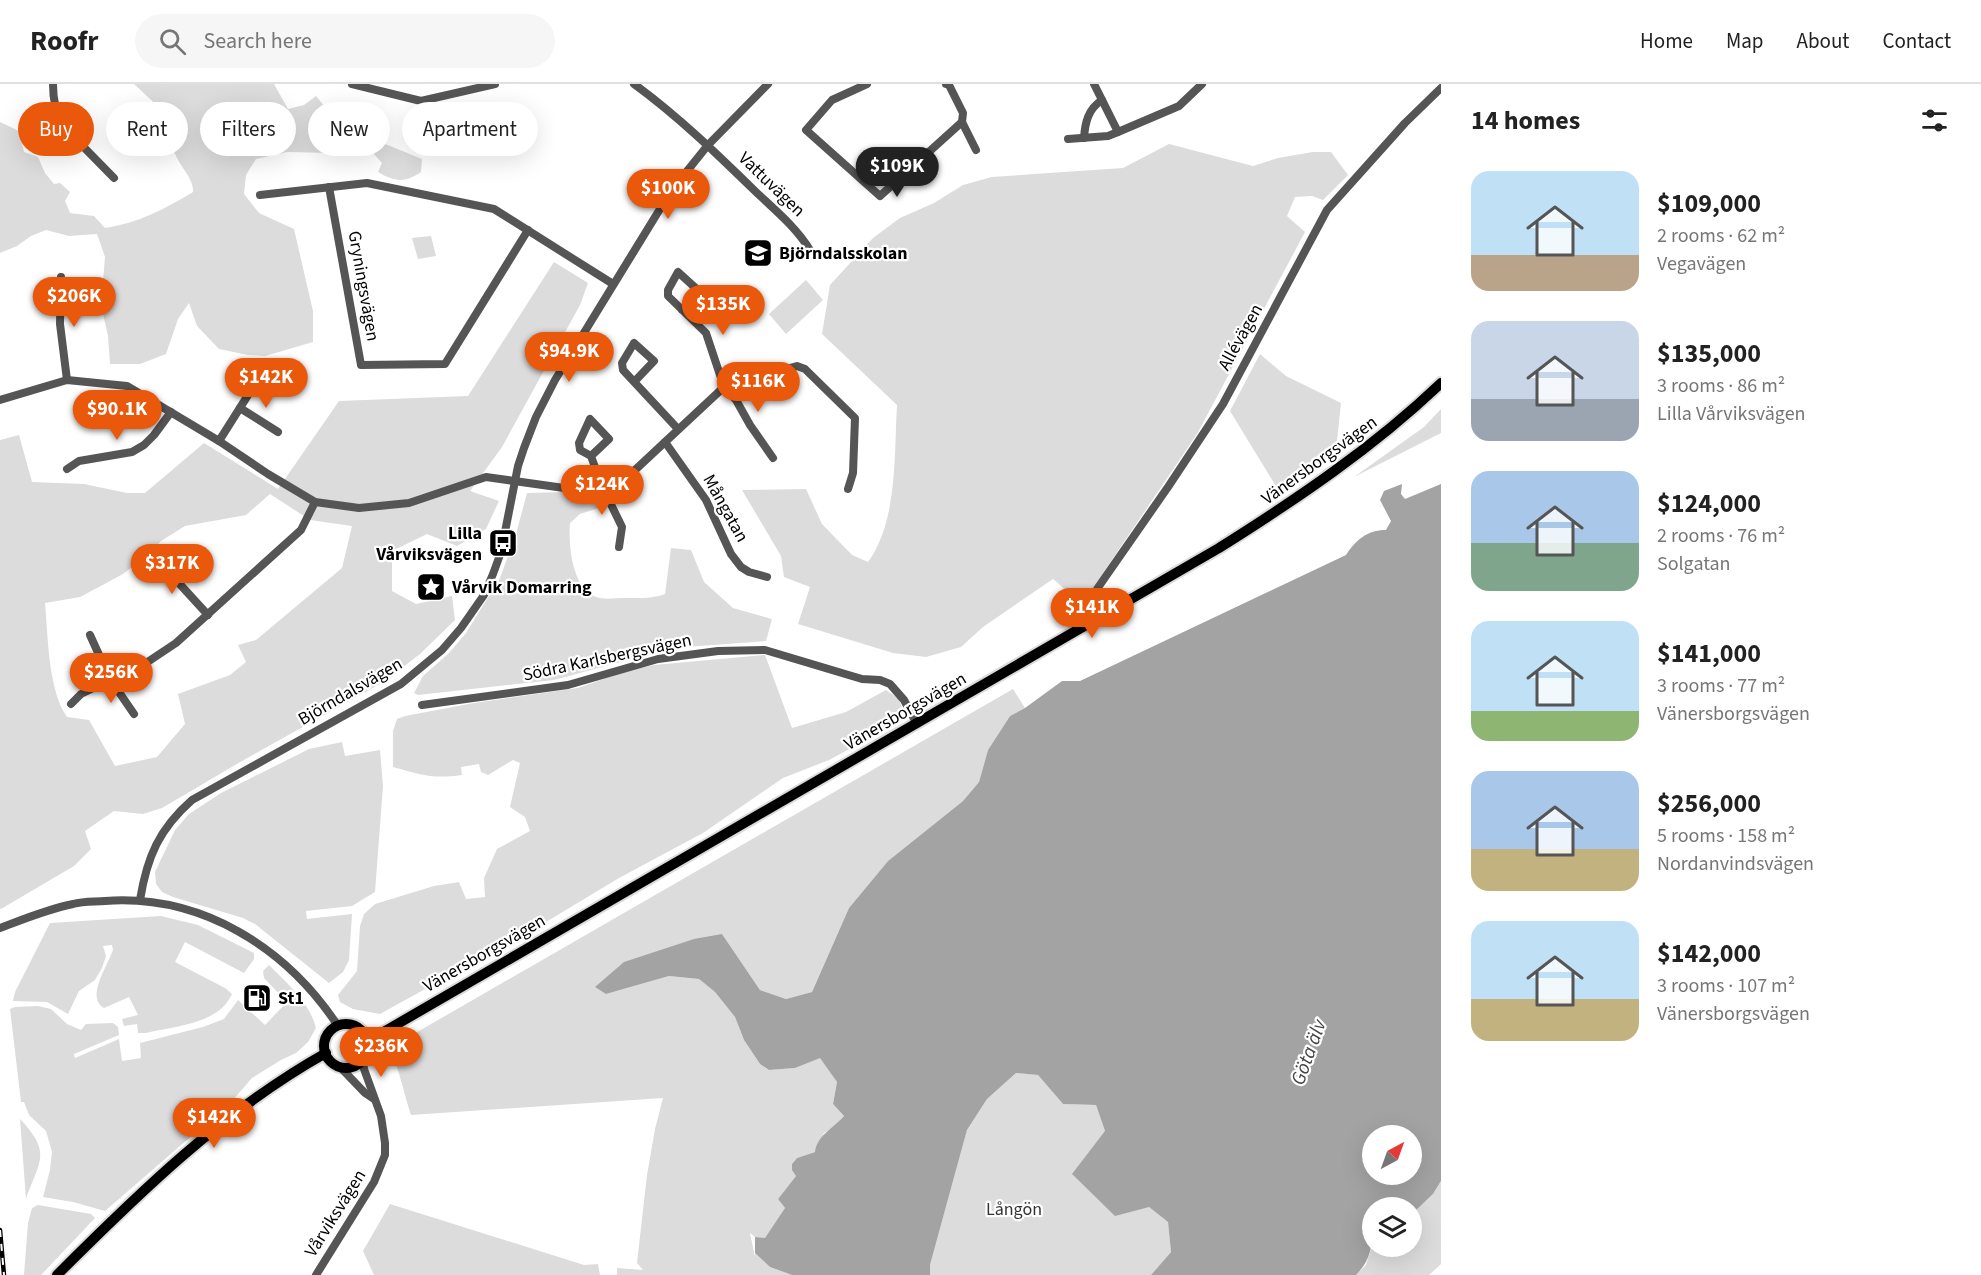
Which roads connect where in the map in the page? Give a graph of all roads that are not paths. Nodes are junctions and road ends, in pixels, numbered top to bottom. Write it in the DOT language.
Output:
graph roads {
  1 [pos="53,84"];
  2 [pos="352,84"];
  3 [pos="495,84"];
  4 [pos="634,84"];
  5 [pos="768,84"];
  6 [pos="867,84"];
  7 [pos="946,84"];
  8 [pos="1094,84"];
  9 [pos="1202,84"];
  10 [pos="1441,88"];
  11 [pos="1102,100"];
  12 [pos="962,122"];
  13 [pos="1118,132"];
  14 [pos="1084,138"];
  15 [pos="1068,139"];
  16 [pos="708,145"];
  17 [pos="976,150"];
  18 [pos="114,178"];
  19 [pos="329,187"];
  20 [pos="260,195"];
  21 [pos="528,230"];
  22 [pos="810,250"];
  23 [pos="61,277"];
  24 [pos="613,284"];
  25 [pos="682,310"];
  26 [pos="262,373"];
  27 [pos="67,380"];
  28 [pos="635,381"];
  29 [pos="1441,383"];
  30 [pos="724,387"];
  31 [pos="0,400"];
  32 [pos="240,408"];
  33 [pos="171,412"];
  34 [pos="678,429"];
  35 [pos="278,432"];
  36 [pos="219,441"];
  37 [pos="665,442"];
  38 [pos="591,456"];
  39 [pos="773,458"];
  40 [pos="67,469"];
  41 [pos="516,481"];
  42 [pos="601,484"];
  43 [pos="848,489"];
  44 [pos="315,501"];
  45 [pos="619,547"];
  46 [pos="155,557"];
  47 [pos="767,577"];
  48 [pos="208,615"];
  49 [pos="1105,616"];
  50 [pos="90,635"];
  51 [pos="110,679"];
  52 [pos="71,704"];
  53 [pos="422,705"];
  54 [pos="134,714"];
  55 [pos="917,724"];
  56 [pos="140,900"];
  57 [pos="0,928"];
  58 [pos="338,1026"];
  59 [pos="368,1041"];
  60 [pos="326,1053"];
  61 [pos="363,1061"];
  62 [pos="340,1067"];
  63 [pos="374,1099"];
  64 [pos="57,1275"];
  65 [pos="316,1275"];
  1 -- 18 [label="street"];
  2 -- 3 [label="street"];
  4 -- 16 [label="street"];
  5 -- 16 [label="street, Björndalsvägen"];
  6 -- 12 [label="street"];
  7 -- 12 [label="street"];
  8 -- 11 [label="street"];
  9 -- 13 [label="street"];
  10 -- 49 [label="street, Allévägen"];
  11 -- 13 [label="street"];
  11 -- 14 [label="street"];
  12 -- 17 [label="street"];
  13 -- 14 [label="street"];
  14 -- 15 [label="street"];
  16 -- 22 [label="street, Vattuvägen"];
  16 -- 24 [label="street, Björndalsvägen"];
  19 -- 20 [label="street"];
  19 -- 21 [label="street"];
  19 -- 21 [label="street, Gryningsvägen"];
  21 -- 24 [label="street"];
  23 -- 27 [label="street"];
  24 -- 41 [label="street, Björndalsvägen"];
  25 -- 30 [label="street"];
  26 -- 32 [label="street"];
  27 -- 31 [label="street"];
  27 -- 33 [label="street"];
  28 -- 34 [label="street"];
  29 -- 49 [label="main road, Vänersborgsvägen"];
  30 -- 34 [label="street"];
  30 -- 39 [label="street"];
  30 -- 43 [label="street"];
  32 -- 35 [label="street"];
  32 -- 36 [label="street"];
  33 -- 36 [label="street"];
  33 -- 40 [label="street"];
  34 -- 37 [label="street"];
  36 -- 44 [label="street"];
  37 -- 42 [label="street"];
  37 -- 47 [label="street, Mångatan"];
  38 -- 42 [label="street"];
  41 -- 42 [label="street"];
  41 -- 44 [label="street"];
  41 -- 56 [label="street, Björndalsvägen"];
  42 -- 45 [label="street"];
  44 -- 48 [label="street"];
  46 -- 48 [label="street"];
  48 -- 51 [label="street"];
  49 -- 55 [label="main road, Vänersborgsvägen"];
  50 -- 51 [label="street"];
  51 -- 52 [label="street"];
  51 -- 54 [label="street"];
  53 -- 55 [label="street, Södra Karlsbergsvägen"];
  55 -- 59 [label="main road, Vänersborgsvägen"];
  56 -- 57 [label="street"];
  56 -- 58 [label="street"];
  58 -- 59 [label="main road"];
  58 -- 60 [label="main road"];
  59 -- 61 [label="main road"];
  60 -- 62 [label="main road"];
  60 -- 64 [label="main road"];
  61 -- 62 [label="main road"];
  61 -- 63 [label="street, Vårviksvägen"];
  62 -- 63 [label="street, Vårviksvägen"];
  63 -- 65 [label="street, Vårviksvägen"];
}
